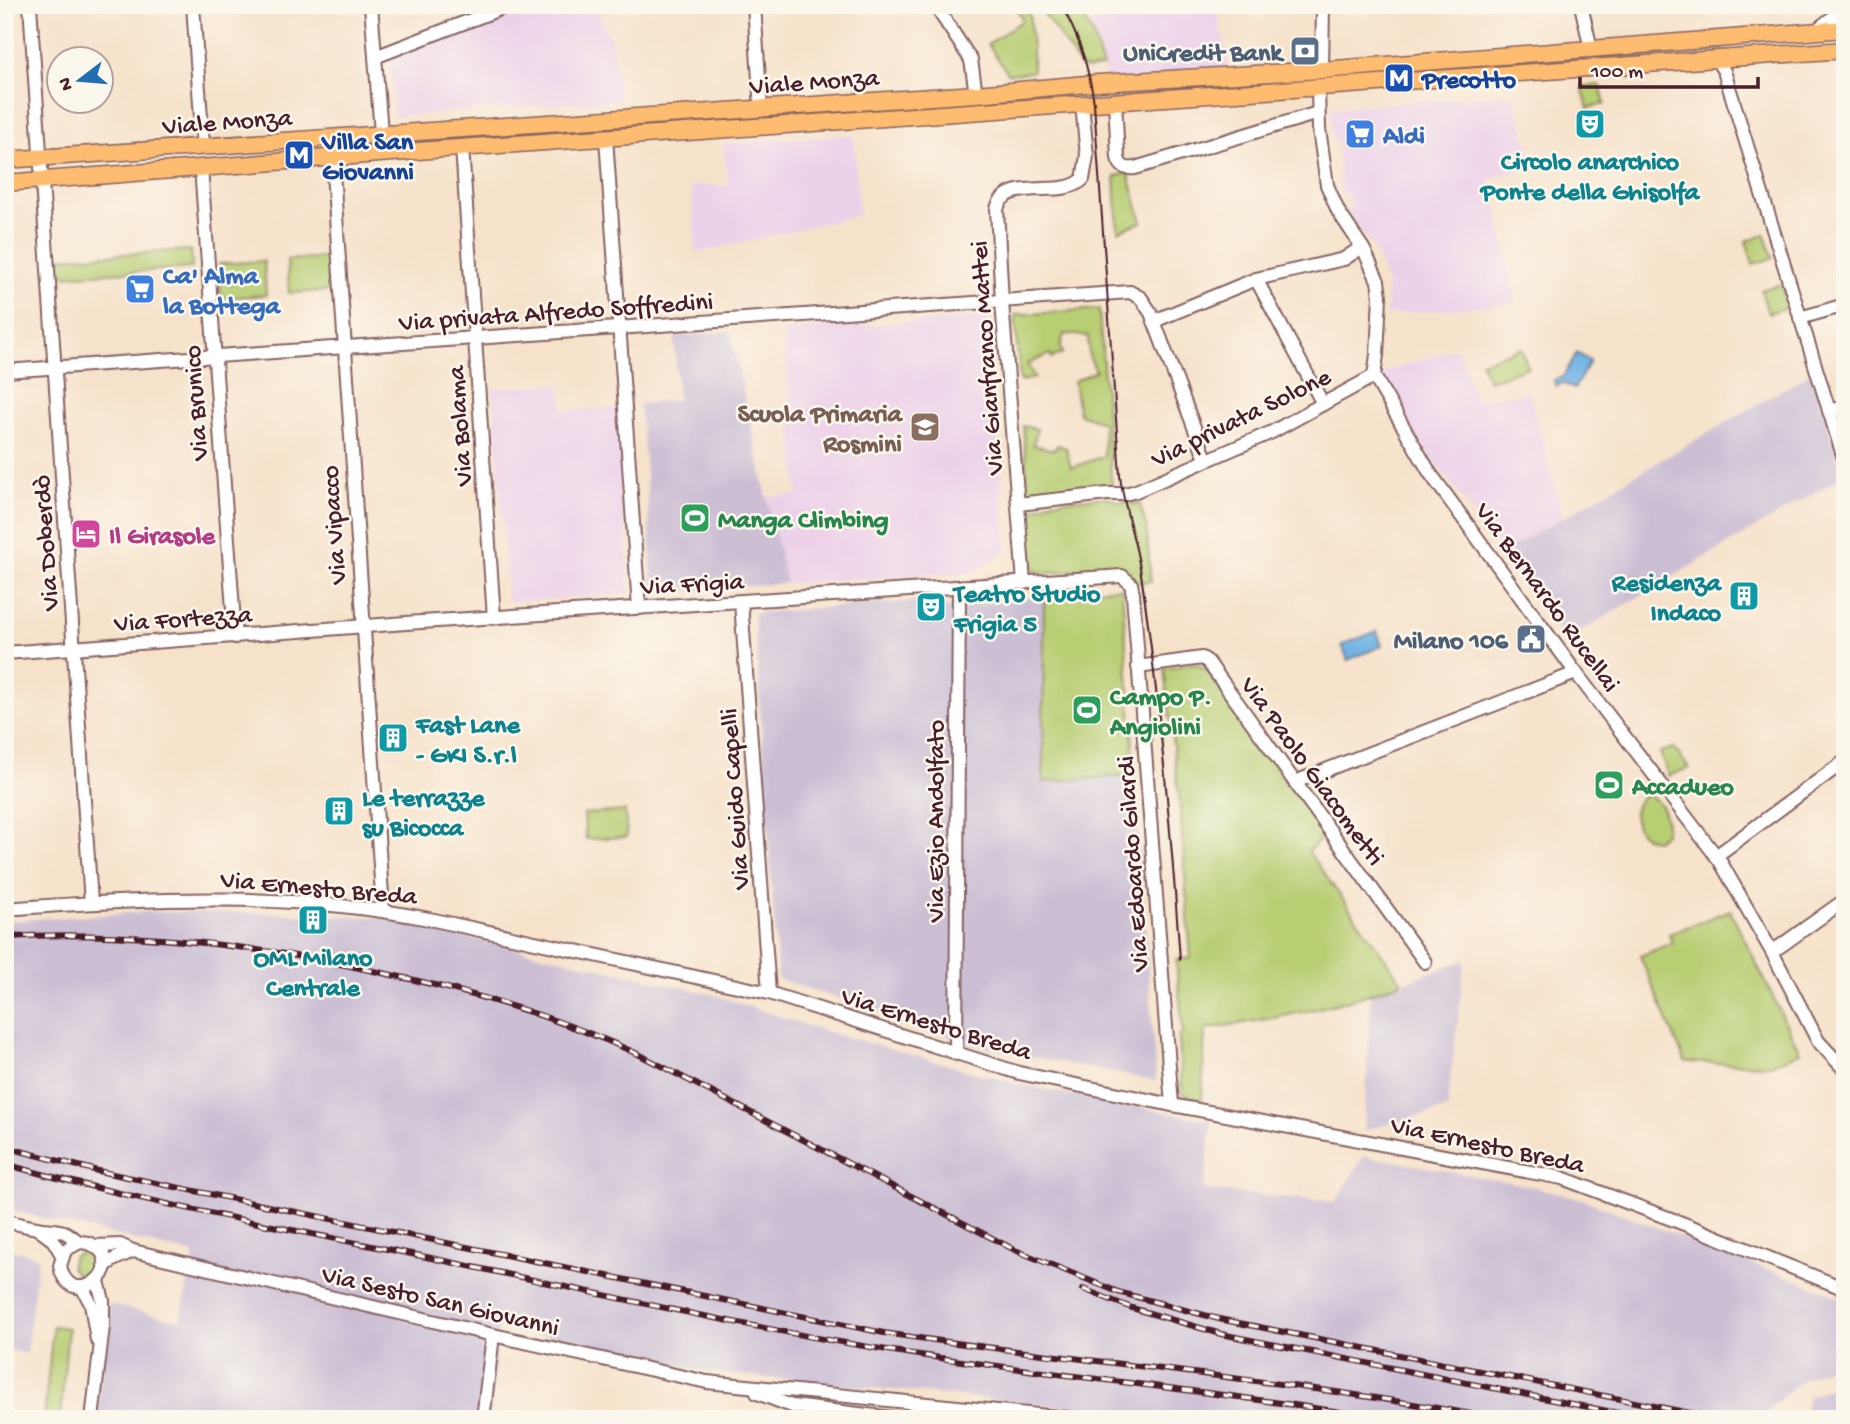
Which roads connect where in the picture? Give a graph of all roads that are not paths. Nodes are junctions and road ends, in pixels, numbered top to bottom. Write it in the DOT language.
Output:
graph roads {
  1 [pos="30,5"];
  2 [pos="193,5"];
  3 [pos="371,5"];
  4 [pos="510,5"];
  5 [pos="754,5"];
  6 [pos="935,5"];
  7 [pos="1322,5"];
  8 [pos="1581,5"];
  9 [pos="1845,8"];
  10 [pos="1845,29"];
  11 [pos="1815,31"];
  12 [pos="1591,49"];
  13 [pos="1845,50"];
  14 [pos="375,57"];
  15 [pos="1716,59"];
  16 [pos="1592,68"];
  17 [pos="1322,70"];
  18 [pos="1081,85"];
  19 [pos="1318,88"];
  20 [pos="976,94"];
  21 [pos="1115,101"];
  22 [pos="1082,104"];
  23 [pos="761,108"];
  24 [pos="1318,113"];
  25 [pos="381,133"];
  26 [pos="330,137"];
  27 [pos="606,138"];
  28 [pos="203,146"];
  29 [pos="462,147"];
  30 [pos="382,153"];
  31 [pos="332,157"];
  32 [pos="40,158"];
  33 [pos="5,160"];
  34 [pos="201,167"];
  35 [pos="42,180"];
  36 [pos="5,183"];
  37 [pos="1362,247"];
  38 [pos="1256,279"];
  39 [pos="1002,302"];
  40 [pos="1845,305"];
  41 [pos="1800,318"];
  42 [pos="1154,321"];
  43 [pos="618,328"];
  44 [pos="475,339"];
  45 [pos="345,348"];
  46 [pos="213,358"];
  47 [pos="55,367"];
  48 [pos="5,371"];
  49 [pos="1374,376"];
  50 [pos="1323,404"];
  51 [pos="1845,407"];
  52 [pos="1829,411"];
  53 [pos="1206,459"];
  54 [pos="1845,462"];
  55 [pos="1018,504"];
  56 [pos="1127,579"];
  57 [pos="1024,583"];
  58 [pos="958,587"];
  59 [pos="741,602"];
  60 [pos="639,608"];
  61 [pos="494,618"];
  62 [pos="364,626"];
  63 [pos="234,636"];
  64 [pos="73,648"];
  65 [pos="5,653"];
  66 [pos="1138,667"];
  67 [pos="1576,673"];
  68 [pos="1845,761"];
  69 [pos="1295,782"];
  70 [pos="1716,856"];
  71 [pos="1845,900"];
  72 [pos="91,902"];
  73 [pos="5,909"];
  74 [pos="383,910"];
  75 [pos="1772,952"];
  76 [pos="1425,962"];
  77 [pos="769,993"];
  78 [pos="956,1054"];
  79 [pos="1845,1070"];
  80 [pos="1172,1105"];
  81 [pos="5,1221"];
  82 [pos="37,1228"];
  83 [pos="80,1242"];
  84 [pos="96,1247"];
  85 [pos="133,1251"];
  86 [pos="62,1255"];
  87 [pos="104,1266"];
  88 [pos="98,1281"];
  89 [pos="1842,1286"];
  90 [pos="82,1287"];
  91 [pos="492,1335"];
  92 [pos="99,1351"];
  93 [pos="740,1387"];
  94 [pos="854,1398"];
  95 [pos="946,1413"];
  96 [pos="836,1415"];
  97 [pos="92,1419"];
  98 [pos="483,1419"];
  99 [pos="900,1419"];
  100 [pos="1078,1419"];
  1 -- 32 [label="street"];
  2 -- 28 [label="street"];
  3 -- 14 [label="street"];
  4 -- 14 [label="street"];
  5 -- 23 [label="street"];
  6 -- 20 [label="street"];
  7 -- 17 [label="street"];
  8 -- 12 [label="street"];
  9 -- 11 [label="street"];
  10 -- 11 [label="main road, Viale Monza"];
  11 -- 12 [label="main road, Viale Monza"];
  12 -- 16 [label="main road"];
  12 -- 17 [label="main road, Viale Monza"];
  13 -- 15 [label="main road, Viale Monza"];
  14 -- 25 [label="street"];
  15 -- 16 [label="main road, Viale Monza"];
  15 -- 41 [label="street"];
  16 -- 19 [label="main road, Viale Monza"];
  17 -- 18 [label="main road, Viale Monza"];
  17 -- 19 [label="main road"];
  18 -- 20 [label="main road, Viale Monza"];
  18 -- 22 [label="main road"];
  19 -- 21 [label="main road, Viale Monza"];
  19 -- 24 [label="street"];
  20 -- 23 [label="main road, Viale Monza"];
  21 -- 22 [label="main road, Viale Monza"];
  21 -- 24 [label="street"];
  22 -- 27 [label="main road, Viale Monza"];
  22 -- 39 [label="street, Via Gianfranco Mattei"];
  23 -- 25 [label="main road, Viale Monza"];
  24 -- 37 [label="street"];
  25 -- 26 [label="main road, Viale Monza"];
  25 -- 30 [label="main road"];
  26 -- 28 [label="main road, Viale Monza"];
  26 -- 31 [label="main road, Via Vipacco"];
  27 -- 29 [label="main road, Viale Monza"];
  27 -- 43 [label="street"];
  28 -- 32 [label="main road, Viale Monza"];
  29 -- 30 [label="main road, Viale Monza"];
  29 -- 44 [label="street, Via Bolama"];
  30 -- 31 [label="main road, Viale Monza"];
  31 -- 34 [label="main road, Viale Monza"];
  31 -- 45 [label="street, Via Vipacco"];
  32 -- 33 [label="main road, Viale Monza"];
  32 -- 35 [label="street"];
  34 -- 35 [label="main road, Viale Monza"];
  34 -- 46 [label="street, Via Brunico"];
  35 -- 36 [label="main road, Viale Monza"];
  35 -- 47 [label="street, Via Doberdò"];
  37 -- 38 [label="street"];
  37 -- 49 [label="street"];
  38 -- 42 [label="street"];
  38 -- 50 [label="street"];
  39 -- 42 [label="street, Via privata Alfredo Soffredini"];
  39 -- 43 [label="street, Via privata Alfredo Soffredini"];
  39 -- 55 [label="street, Via Gianfranco Mattei"];
  40 -- 41 [label="street"];
  41 -- 52 [label="street"];
  42 -- 53 [label="street"];
  43 -- 44 [label="street, Via privata Alfredo Soffredini"];
  43 -- 60 [label="street"];
  44 -- 45 [label="street, Via privata Alfredo Soffredini"];
  44 -- 61 [label="street, Via Bolama"];
  45 -- 46 [label="street, Via privata Alfredo Soffredini"];
  45 -- 62 [label="street, Via Vipacco"];
  46 -- 47 [label="street, Via privata Alfredo Soffredini"];
  46 -- 63 [label="street, Via Brunico"];
  47 -- 48 [label="street, Via privata Alfredo Soffredini"];
  47 -- 64 [label="street, Via Doberdò"];
  49 -- 50 [label="street, Via privata Solone"];
  49 -- 67 [label="street, Via Bernardo Rucellai"];
  50 -- 53 [label="street, Via privata Solone"];
  51 -- 52 [label="street"];
  52 -- 54 [label="street"];
  53 -- 55 [label="street, Via privata Solone"];
  55 -- 57 [label="street, Via Gianfranco Mattei"];
  56 -- 57 [label="street, Via Frigia"];
  56 -- 66 [label="street, Via Edoardo Gilardi"];
  57 -- 58 [label="street, Via Frigia"];
  58 -- 59 [label="street, Via Frigia"];
  58 -- 78 [label="street, Via Ezio Andolfato"];
  59 -- 60 [label="street, Via Frigia"];
  59 -- 77 [label="street, Via Guido Capelli"];
  60 -- 61 [label="street, Via Frigia"];
  61 -- 62 [label="street, Via Frigia"];
  62 -- 63 [label="street, Via Fortezza"];
  62 -- 74 [label="street, Via Vipacco"];
  63 -- 64 [label="street, Via Fortezza"];
  64 -- 65 [label="street, Via Fortezza"];
  64 -- 72 [label="street, Via Doberdò"];
  66 -- 69 [label="street, Via Paolo Giacometti"];
  66 -- 80 [label="street, Via Edoardo Gilardi"];
  67 -- 69 [label="street"];
  67 -- 70 [label="street, Via Bernardo Rucellai"];
  68 -- 70 [label="street"];
  69 -- 76 [label="street, Via Paolo Giacometti"];
  70 -- 75 [label="street, Via Bernardo Rucellai"];
  71 -- 75 [label="street"];
  72 -- 73 [label="street, Via Ernesto Breda"];
  72 -- 74 [label="street, Via Ernesto Breda"];
  74 -- 77 [label="street, Via Ernesto Breda"];
  75 -- 79 [label="street, Via Bernardo Rucellai"];
  77 -- 78 [label="street, Via Ernesto Breda"];
  78 -- 80 [label="street, Via Ernesto Breda"];
  80 -- 89 [label="street, Via Ernesto Breda"];
  81 -- 82 [label="street, Via Sesto San Giovanni"];
  82 -- 83 [label="street, Via Sesto San Giovanni"];
  82 -- 86 [label="street"];
  83 -- 84 [label="street, Via Sesto San Giovanni"];
  83 -- 86 [label="street"];
  84 -- 85 [label="street, Via Sesto San Giovanni"];
  84 -- 87 [label="street"];
  85 -- 87 [label="street"];
  85 -- 91 [label="street, Via Sesto San Giovanni"];
  86 -- 90 [label="street"];
  87 -- 88 [label="street"];
  88 -- 90 [label="street"];
  88 -- 92 [label="street"];
  90 -- 92 [label="street"];
  91 -- 93 [label="street, Via Sesto San Giovanni"];
  91 -- 98 [label="street"];
  92 -- 97 [label="street"];
  93 -- 94 [label="street, Via Sesto San Giovanni"];
  93 -- 96 [label="street, Via Sesto San Giovanni"];
  94 -- 95 [label="street, Via Sesto San Giovanni"];
  94 -- 96 [label="street"];
  95 -- 100 [label="street, Via Sesto San Giovanni"];
  96 -- 99 [label="street, Via Sesto San Giovanni"];
}
